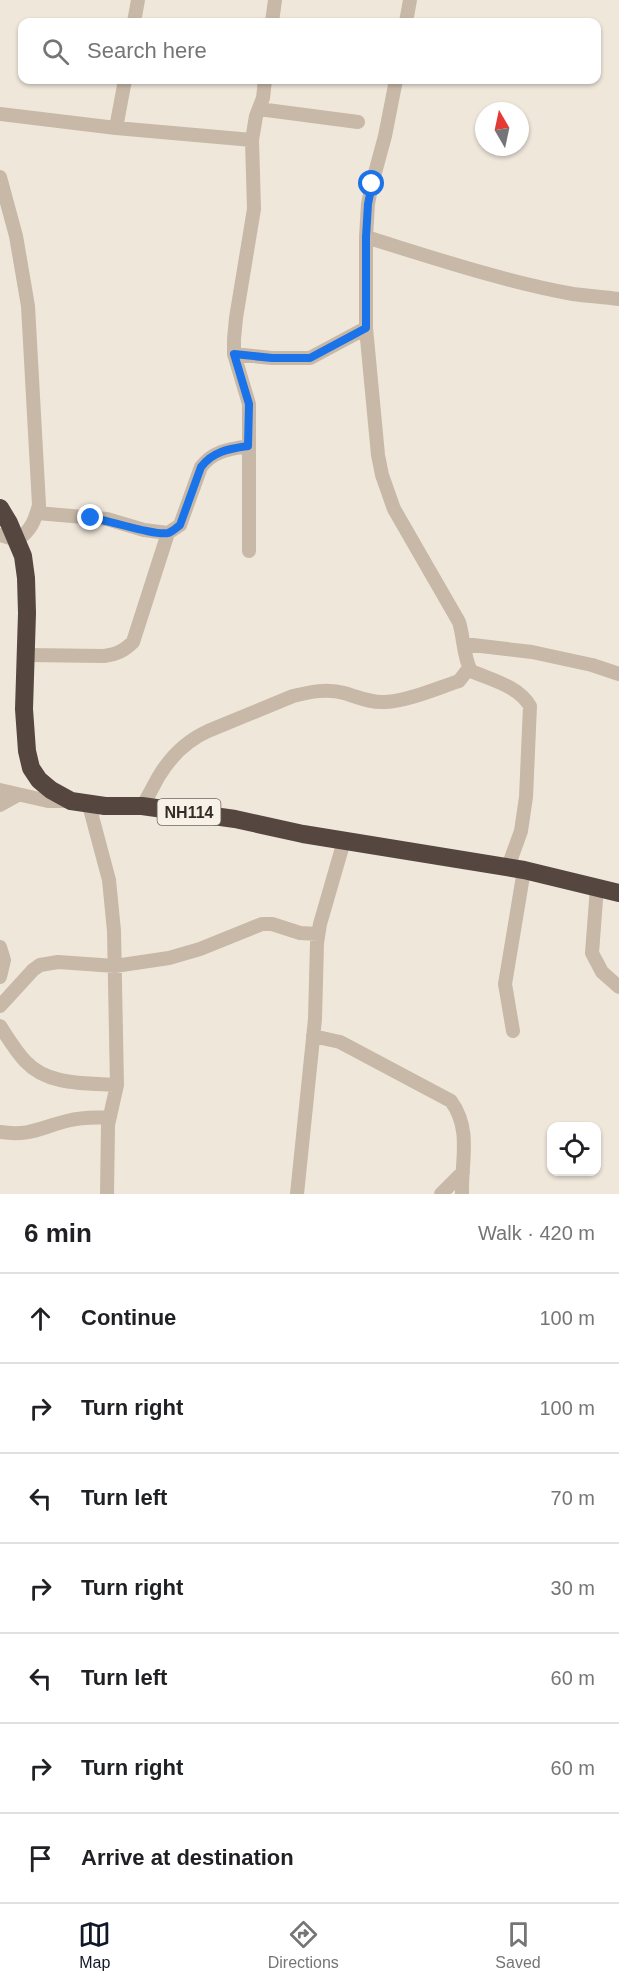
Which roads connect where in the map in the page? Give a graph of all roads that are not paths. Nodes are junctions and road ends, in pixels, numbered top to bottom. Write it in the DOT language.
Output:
graph roads {
  1 [pos="138,0"];
  2 [pos="275,0"];
  3 [pos="410,0"];
  4 [pos="135,18"];
  5 [pos="273,18"];
  6 [pos="407,18"];
  7 [pos="123,84"];
  8 [pos="264,84"];
  9 [pos="395,84"];
  10 [pos="259,109"];
  11 [pos="0,114"];
  12 [pos="358,122"];
  13 [pos="116,128"];
  14 [pos="252,140"];
  15 [pos="0,177"];
  16 [pos="366,237"];
  17 [pos="619,299"];
  18 [pos="366,328"];
  19 [pos="234,354"];
  20 [pos="248,446"];
  21 [pos="0,508"];
  22 [pos="37,513"];
  23 [pos="168,533"];
  24 [pos="8,538"];
  25 [pos="249,551"];
  26 [pos="464,644"];
  27 [pos="24,655"];
  28 [pos="469,668"];
  29 [pos="619,674"];
  30 [pos="0,790"];
  31 [pos="18,795"];
  32 [pos="80,803"];
  33 [pos="0,805"];
  34 [pos="142,806"];
  35 [pos="344,840"];
  36 [pos="516,868"];
  37 [pos="597,887"];
  38 [pos="619,893"];
  39 [pos="318,934"];
  40 [pos="0,947"];
  41 [pos="115,966"];
  42 [pos="0,977"];
  43 [pos="619,987"];
  44 [pos="0,1006"];
  45 [pos="0,1026"];
  46 [pos="513,1031"];
  47 [pos="313,1036"];
  48 [pos="117,1085"];
  49 [pos="110,1117"];
  50 [pos="0,1132"];
  51 [pos="463,1172"];
  52 [pos="107,1194"];
  53 [pos="297,1194"];
  54 [pos="441,1194"];
  55 [pos="462,1194"];
  1 -- 4 [label="street"];
  2 -- 5 [label="street"];
  3 -- 6 [label="street"];
  7 -- 13 [label="street"];
  8 -- 10 [label="street"];
  9 -- 16 [label="street"];
  10 -- 12 [label="street"];
  10 -- 14 [label="street"];
  11 -- 13 [label="street"];
  13 -- 14 [label="street"];
  14 -- 19 [label="street"];
  15 -- 22 [label="street"];
  16 -- 17 [label="street"];
  16 -- 18 [label="street"];
  18 -- 19 [label="street"];
  18 -- 26 [label="street"];
  19 -- 20 [label="street"];
  20 -- 23 [label="street"];
  20 -- 25 [label="street"];
  21 -- 24 [label="highway"];
  22 -- 23 [label="street"];
  22 -- 24 [label="street"];
  23 -- 27 [label="street"];
  24 -- 27 [label="highway"];
  26 -- 28 [label="street"];
  26 -- 29 [label="street"];
  27 -- 32 [label="highway"];
  28 -- 34 [label="street"];
  28 -- 36 [label="street"];
  30 -- 31 [label="street"];
  31 -- 32 [label="street"];
  31 -- 33 [label="street"];
  32 -- 34 [label="highway, NH114"];
  32 -- 41 [label="street"];
  34 -- 35 [label="highway, NH114"];
  35 -- 36 [label="highway, NH114"];
  35 -- 39 [label="street"];
  36 -- 37 [label="highway, NH114"];
  36 -- 46 [label="street"];
  37 -- 38 [label="highway, NH114"];
  37 -- 43 [label="street"];
  39 -- 41 [label="street"];
  39 -- 47 [label="street"];
  40 -- 42 [label="street"];
  41 -- 44 [label="street"];
  41 -- 48 [label="street"];
  45 -- 48 [label="street"];
  47 -- 51 [label="street"];
  47 -- 53 [label="street"];
  48 -- 49 [label="street"];
  49 -- 50 [label="street"];
  49 -- 52 [label="street"];
  51 -- 54 [label="street"];
  51 -- 55 [label="street"];
}
